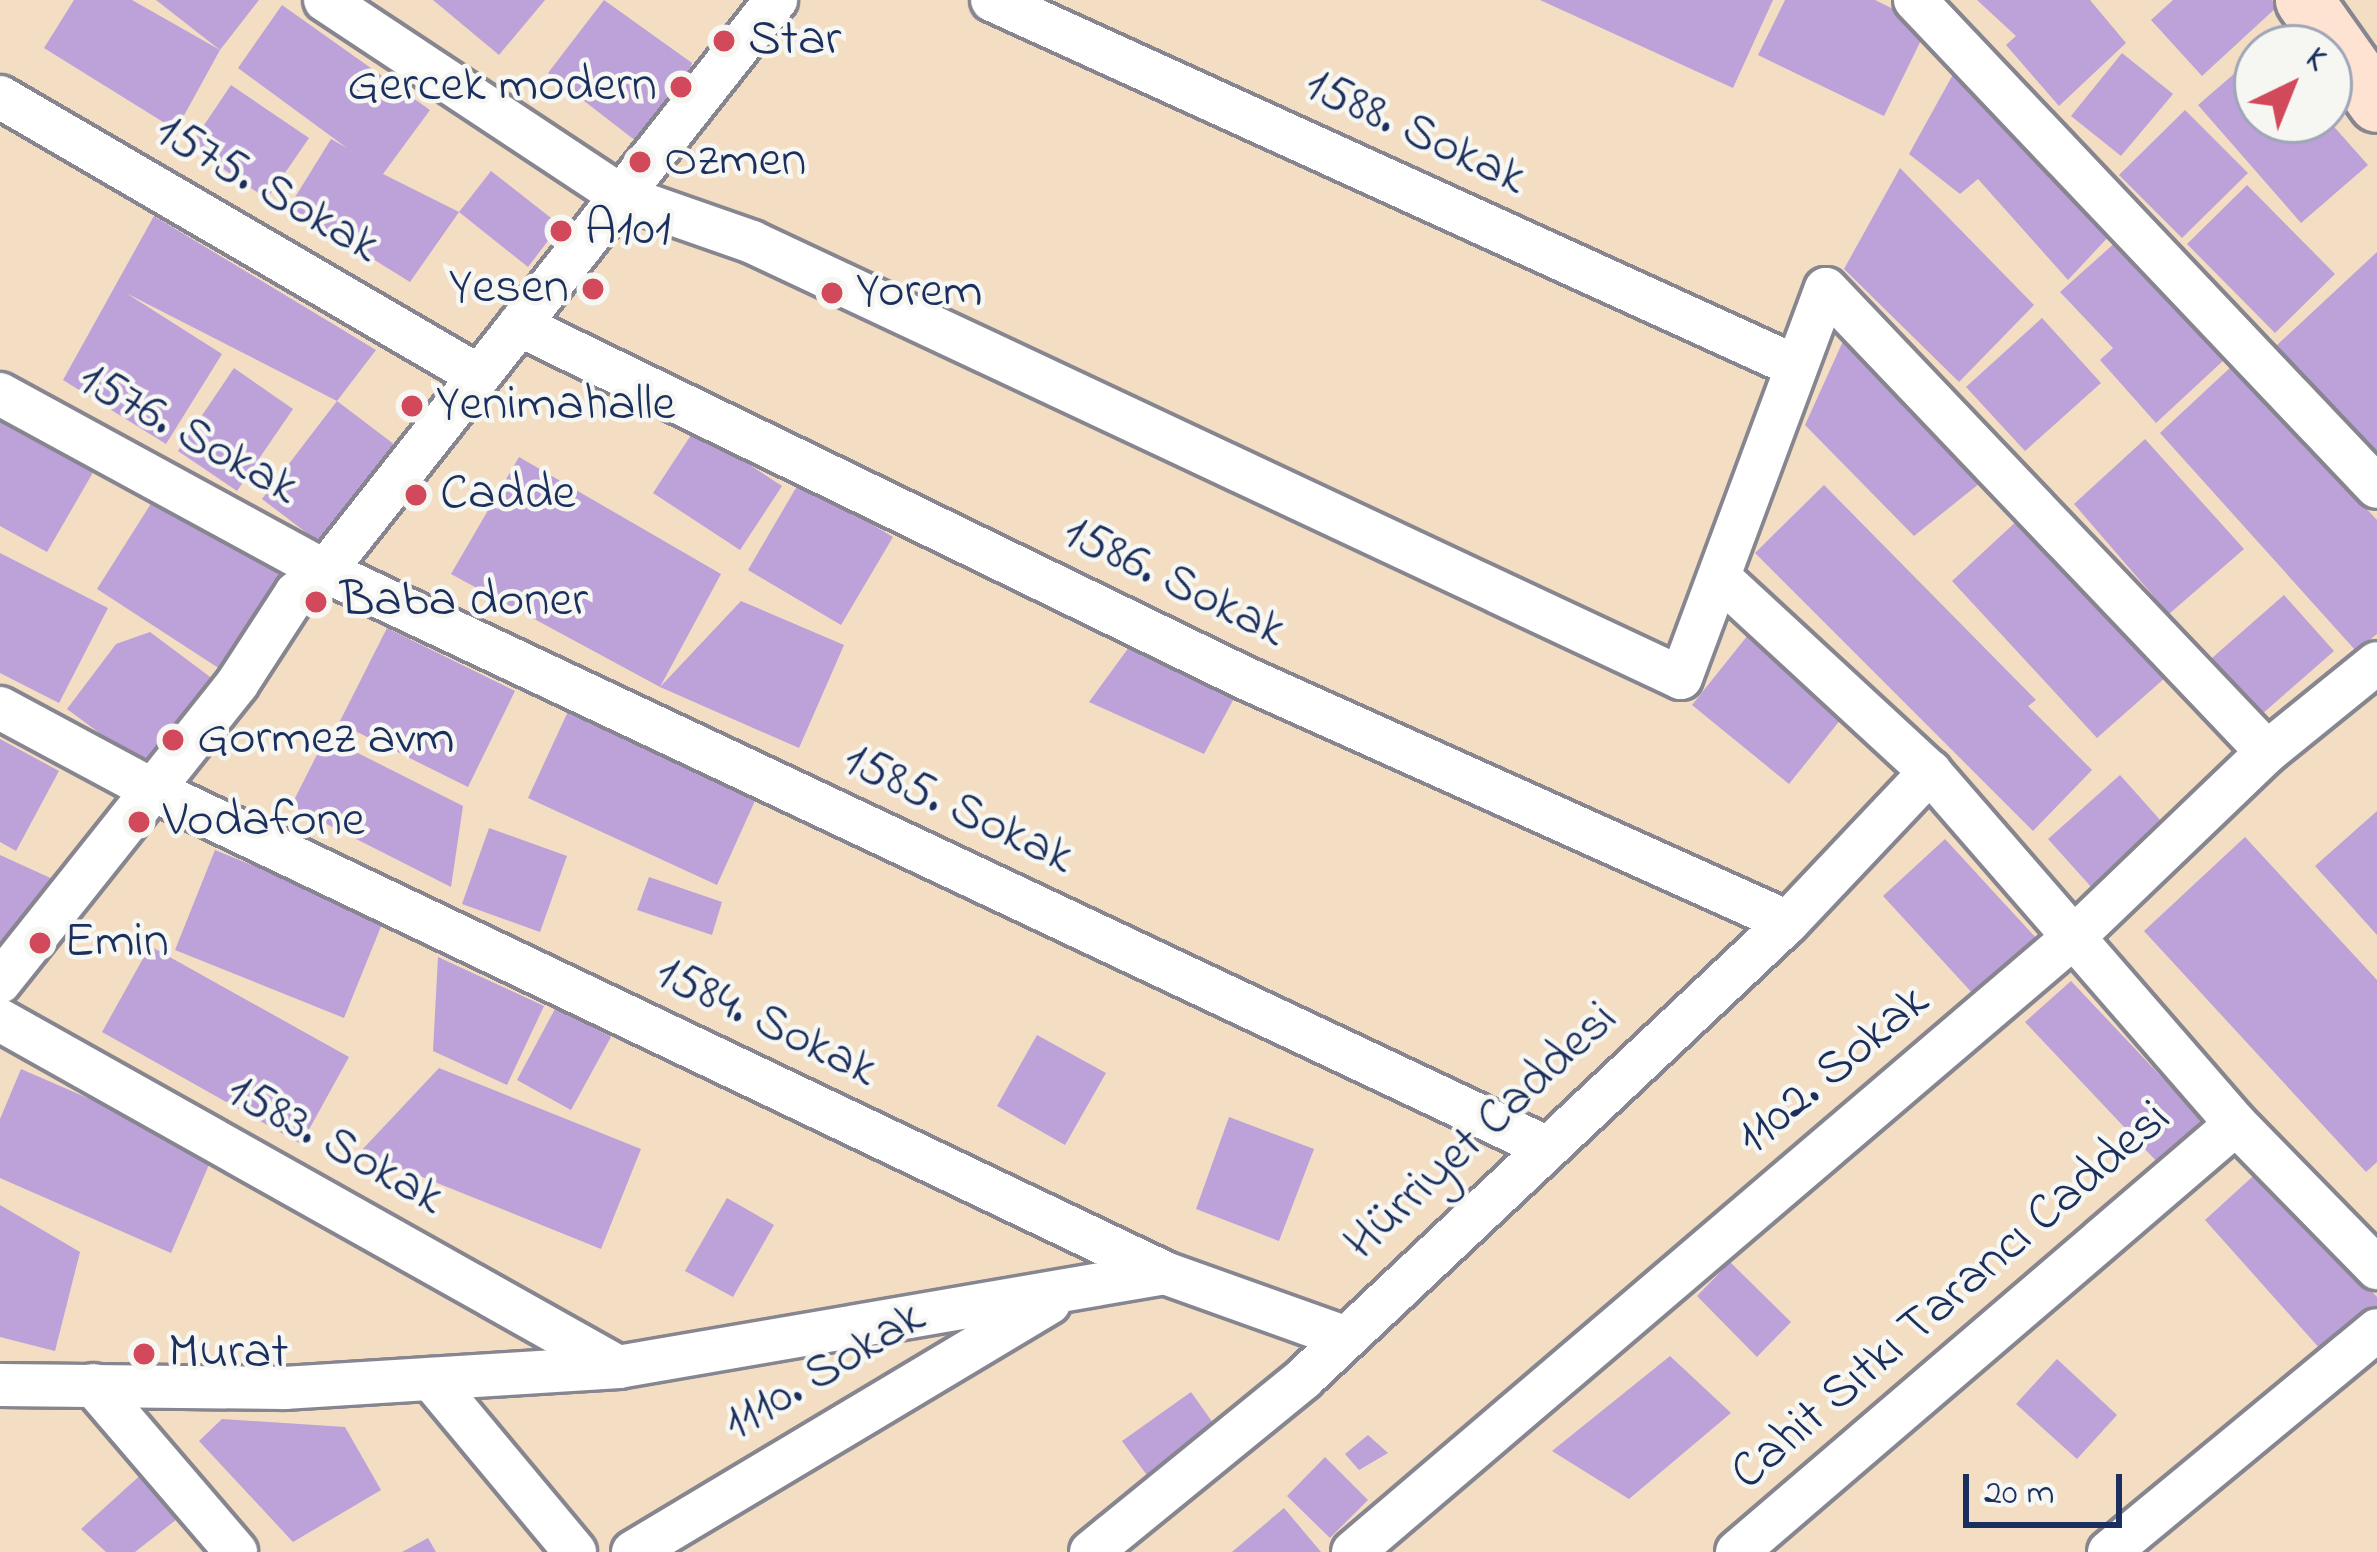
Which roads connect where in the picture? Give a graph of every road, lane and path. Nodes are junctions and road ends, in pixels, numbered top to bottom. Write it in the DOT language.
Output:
graph roads {
  1 [pos="325,0"];
  2 [pos="992,0"];
  3 [pos="1915,0"];
  4 [pos="2304,0"];
  5 [pos="760,5"];
  6 [pos="0,97"];
  7 [pos="2377,103"];
  8 [pos="621,196"];
  9 [pos="519,325"];
  10 [pos="1793,365"];
  11 [pos="479,376"];
  12 [pos="0,394"];
  13 [pos="2377,487"];
  14 [pos="325,572"];
  15 [pos="1720,579"];
  16 [pos="2377,664"];
  17 [pos="0,708"];
  18 [pos="2267,752"];
  19 [pos="1930,772"];
  20 [pos="152,790"];
  21 [pos="1789,922"];
  22 [pos="2077,935"];
  23 [pos="0,982"];
  24 [pos="0,1020"];
  25 [pos="2236,1124"];
  26 [pos="1546,1147"];
  27 [pos="2377,1268"];
  28 [pos="1165,1273"];
  29 [pos="1074,1289"];
  30 [pos="2377,1330"];
  31 [pos="1341,1336"];
  32 [pos="618,1367"];
  33 [pos="431,1379"];
  34 [pos="0,1384"];
  35 [pos="93,1385"];
  36 [pos="236,1552"];
  37 [pos="574,1552"];
  38 [pos="633,1552"];
  39 [pos="1090,1552"];
  40 [pos="1353,1552"];
  41 [pos="1737,1552"];
  42 [pos="2109,1552"];
  1 -- 8 [label="street"];
  2 -- 10 [label="street, 1588. Sokak"];
  3 -- 13 [label="street"];
  4 -- 7 [label="main road"];
  5 -- 8 [label="street"];
  6 -- 11 [label="street, 1575. Sokak"];
  8 -- 9 [label="street"];
  8 -- 15 [label="street"];
  9 -- 11 [label="street"];
  9 -- 21 [label="street, 1586. Sokak"];
  10 -- 15 [label="street"];
  10 -- 18 [label="street"];
  11 -- 14 [label="street"];
  12 -- 14 [label="street, 1576. Sokak"];
  14 -- 20 [label="street"];
  14 -- 26 [label="street, 1585. Sokak"];
  15 -- 19 [label="street"];
  16 -- 18 [label="street, 1102. Sokak"];
  17 -- 20 [label="street, 1584. Sokak"];
  18 -- 22 [label="street, 1102. Sokak"];
  19 -- 21 [label="street, Hürriyet Caddesi"];
  19 -- 22 [label="street"];
  20 -- 23 [label="street"];
  20 -- 28 [label="street, 1584. Sokak"];
  21 -- 26 [label="street, Hürriyet Caddesi"];
  22 -- 25 [label="street"];
  22 -- 40 [label="street, 1102. Sokak"];
  24 -- 32 [label="street, 1583. Sokak"];
  25 -- 27 [label="street"];
  25 -- 41 [label="street, Cahit Sıtkı Tarancı Caddesi"];
  26 -- 31 [label="street, Hürriyet Caddesi"];
  28 -- 29 [label="street"];
  28 -- 31 [label="street, 1584. Sokak"];
  29 -- 32 [label="street"];
  29 -- 38 [label="street, 1110. Sokak"];
  30 -- 42 [label="street"];
  31 -- 39 [label="street, Hürriyet Caddesi"];
  32 -- 33 [label="street"];
  33 -- 35 [label="street"];
  33 -- 37 [label="street"];
  34 -- 35 [label="street"];
  35 -- 36 [label="street"];
}
